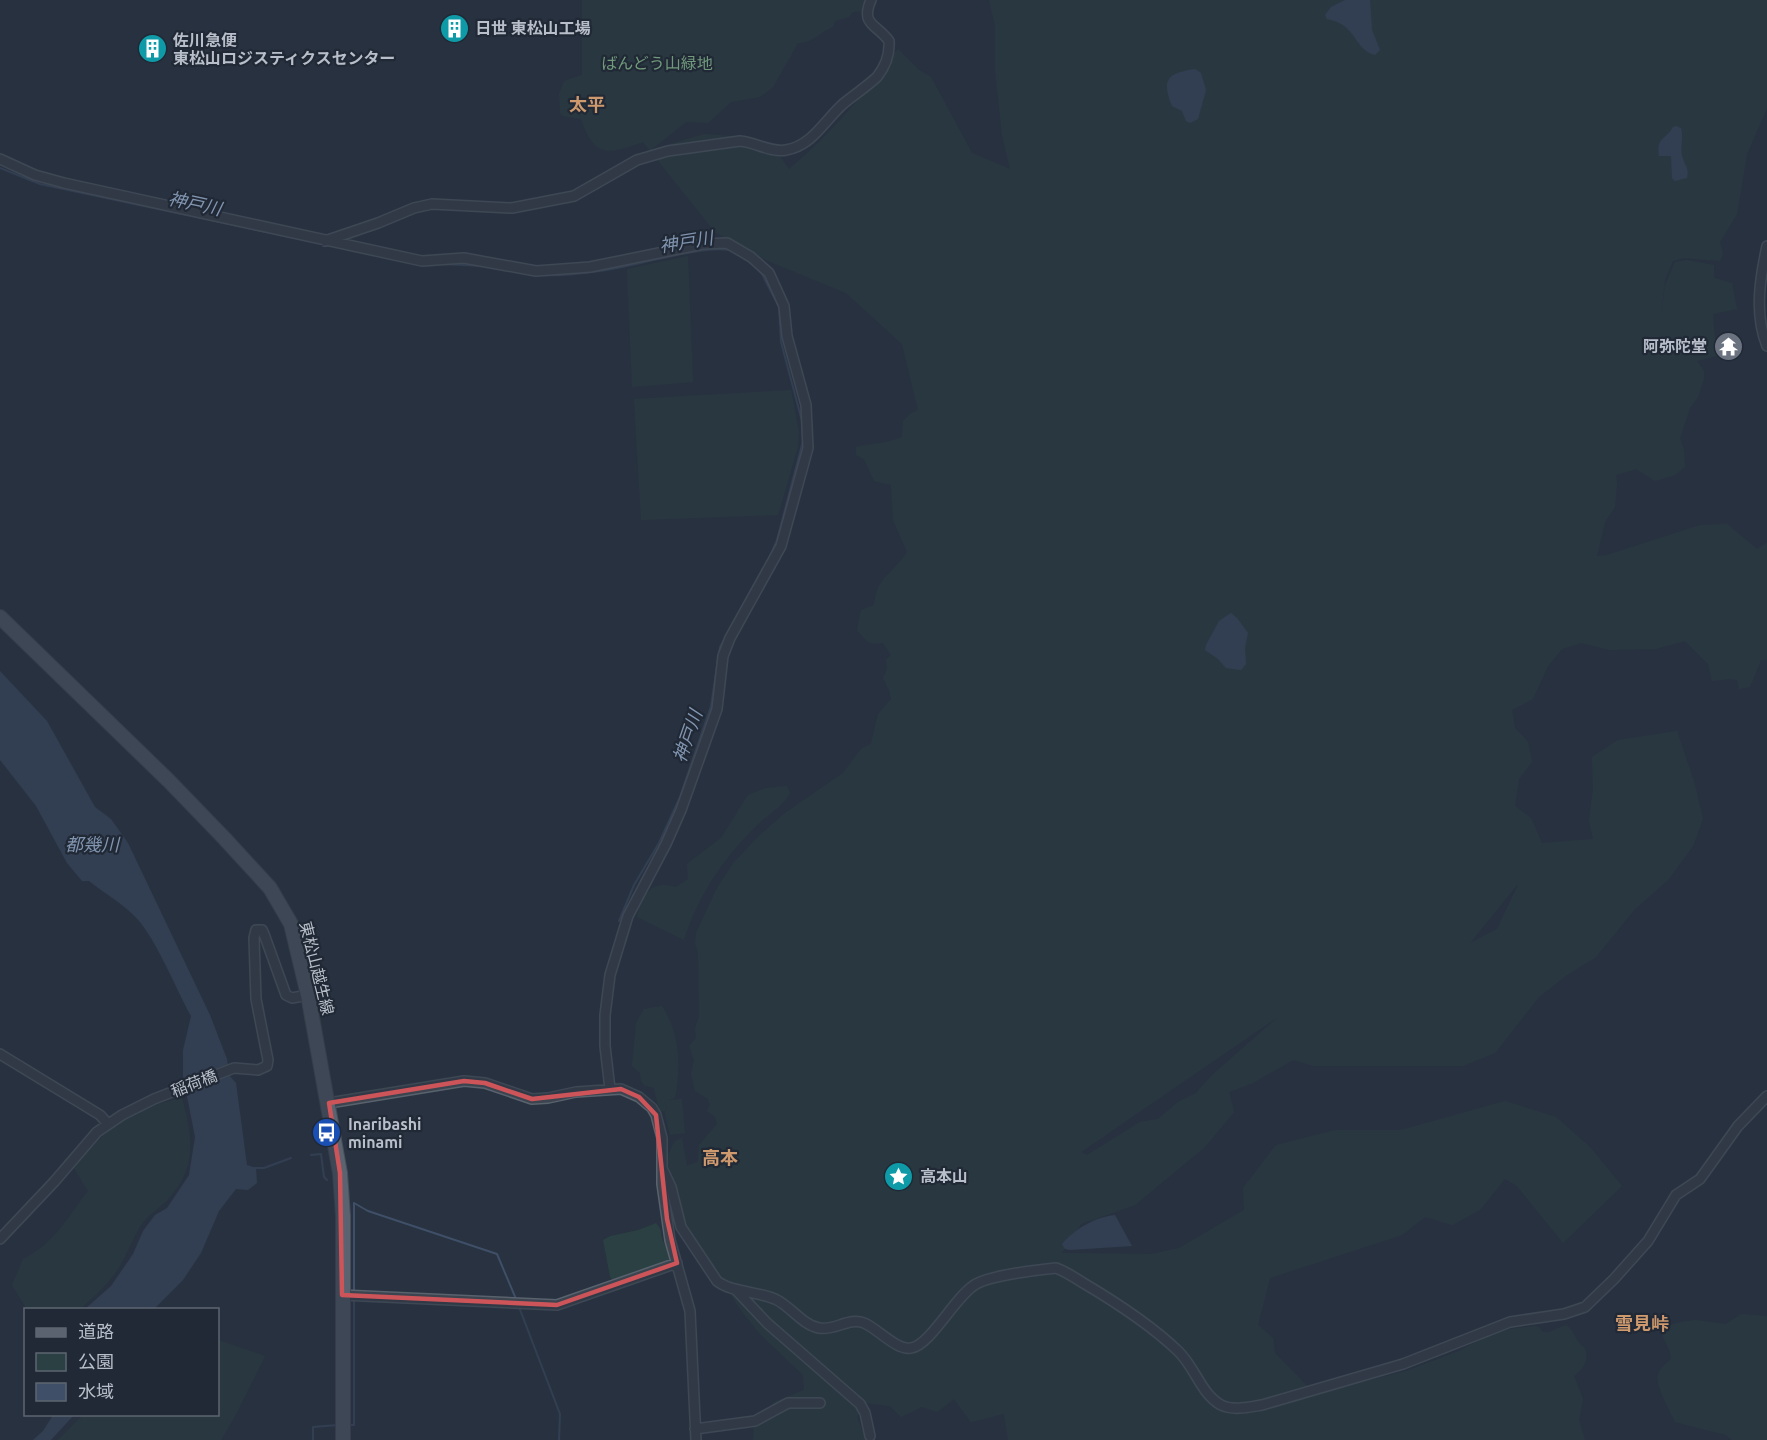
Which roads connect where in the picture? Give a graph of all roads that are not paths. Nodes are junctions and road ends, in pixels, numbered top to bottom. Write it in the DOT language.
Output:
graph roads {
  1 [pos="871,0"];
  2 [pos="0,159"];
  3 [pos="325,241"];
  4 [pos="1767,246"];
  5 [pos="1767,346"];
  6 [pos="0,617"];
  7 [pos="308,995"];
  8 [pos="0,1054"];
  9 [pos="610,1089"];
  10 [pos="1767,1096"];
  11 [pos="329,1103"];
  12 [pos="108,1124"];
  13 [pos="662,1167"];
  14 [pos="0,1239"];
  15 [pos="677,1263"];
  16 [pos="735,1289"];
  17 [pos="342,1295"];
  18 [pos="820,1403"];
  19 [pos="695,1429"];
  20 [pos="870,1436"];
  21 [pos="343,1440"];
  22 [pos="696,1440"];
  1 -- 3 [label="street"];
  2 -- 3 [label="street"];
  3 -- 9 [label="street"];
  4 -- 5 [label="street"];
  6 -- 7 [label="main road, 東松山越生線"];
  7 -- 11 [label="main road, 東松山越生線"];
  7 -- 12 [label="street, 稲荷橋"];
  8 -- 12 [label="street"];
  9 -- 11 [label="street"];
  9 -- 13 [label="street"];
  10 -- 16 [label="street"];
  11 -- 17 [label="main road, 東松山越生線"];
  12 -- 14 [label="street, 稲荷橋"];
  13 -- 15 [label="street"];
  13 -- 16 [label="street"];
  15 -- 17 [label="street"];
  15 -- 19 [label="street"];
  16 -- 20 [label="street"];
  17 -- 21 [label="main road, 東松山越生線"];
  18 -- 19 [label="street"];
  19 -- 22 [label="street"];
}
